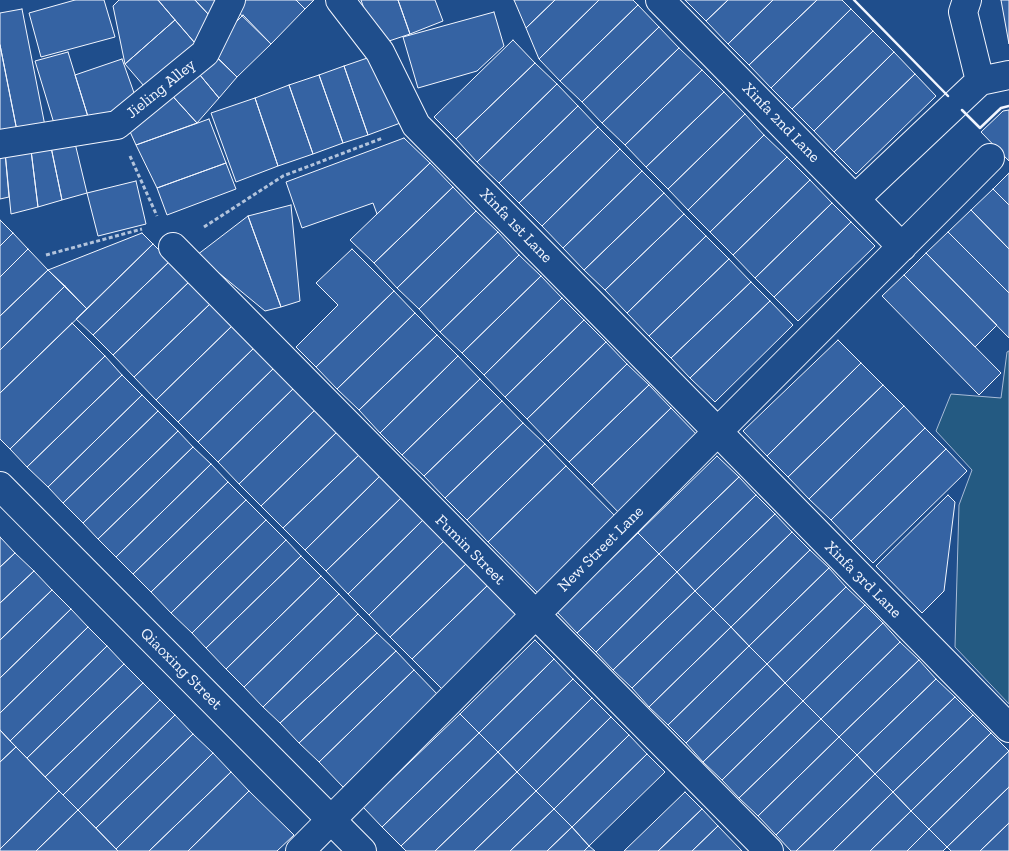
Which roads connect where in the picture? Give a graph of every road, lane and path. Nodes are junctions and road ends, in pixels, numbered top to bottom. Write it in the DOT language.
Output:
graph roads {
  1 [pos="231,0"];
  2 [pos="340,0"];
  3 [pos="660,0"];
  4 [pos="967,0"];
  5 [pos="1009,75"];
  6 [pos="980,82"];
  7 [pos="117,125"];
  8 [pos="416,125"];
  9 [pos="0,144"];
  10 [pos="990,158"];
  11 [pos="855,199"];
  12 [pos="160,224"];
  13 [pos="173,247"];
  14 [pos="902,247"];
  15 [pos="46,255"];
  16 [pos="718,432"];
  17 [pos="0,486"];
  18 [pos="535,615"];
  19 [pos="1009,728"];
  20 [pos="331,820"];
  21 [pos="300,851"];
  22 [pos="362,851"];
  23 [pos="769,851"];
  1 -- 7 [label="street, Jieling Alley"];
  2 -- 8 [label="street, Xinfa 1st Lane"];
  3 -- 11 [label="street, Xinfa 2nd Lane"];
  4 -- 6 [label="street"];
  5 -- 6 [label="street"];
  6 -- 11 [label="street"];
  7 -- 9 [label="street, Jieling Alley"];
  7 -- 12 [label="path"];
  8 -- 13 [label="path"];
  8 -- 16 [label="street, Xinfa 1st Lane"];
  10 -- 14 [label="street, New Street Lane"];
  11 -- 14 [label="street, Xinfa 2nd Lane"];
  12 -- 13 [label="path"];
  12 -- 15 [label="path"];
  13 -- 18 [label="street, Fumin Street"];
  14 -- 16 [label="street, New Street Lane"];
  16 -- 18 [label="street, New Street Lane"];
  16 -- 19 [label="street, Xinfa 3rd Lane"];
  17 -- 20 [label="street, Qiaoxing Street"];
  18 -- 20 [label="street, New Street Lane"];
  18 -- 23 [label="street, Fumin Street"];
  20 -- 21 [label="street, New Street Lane"];
  20 -- 22 [label="street, Qiaoxing Street"];
}
